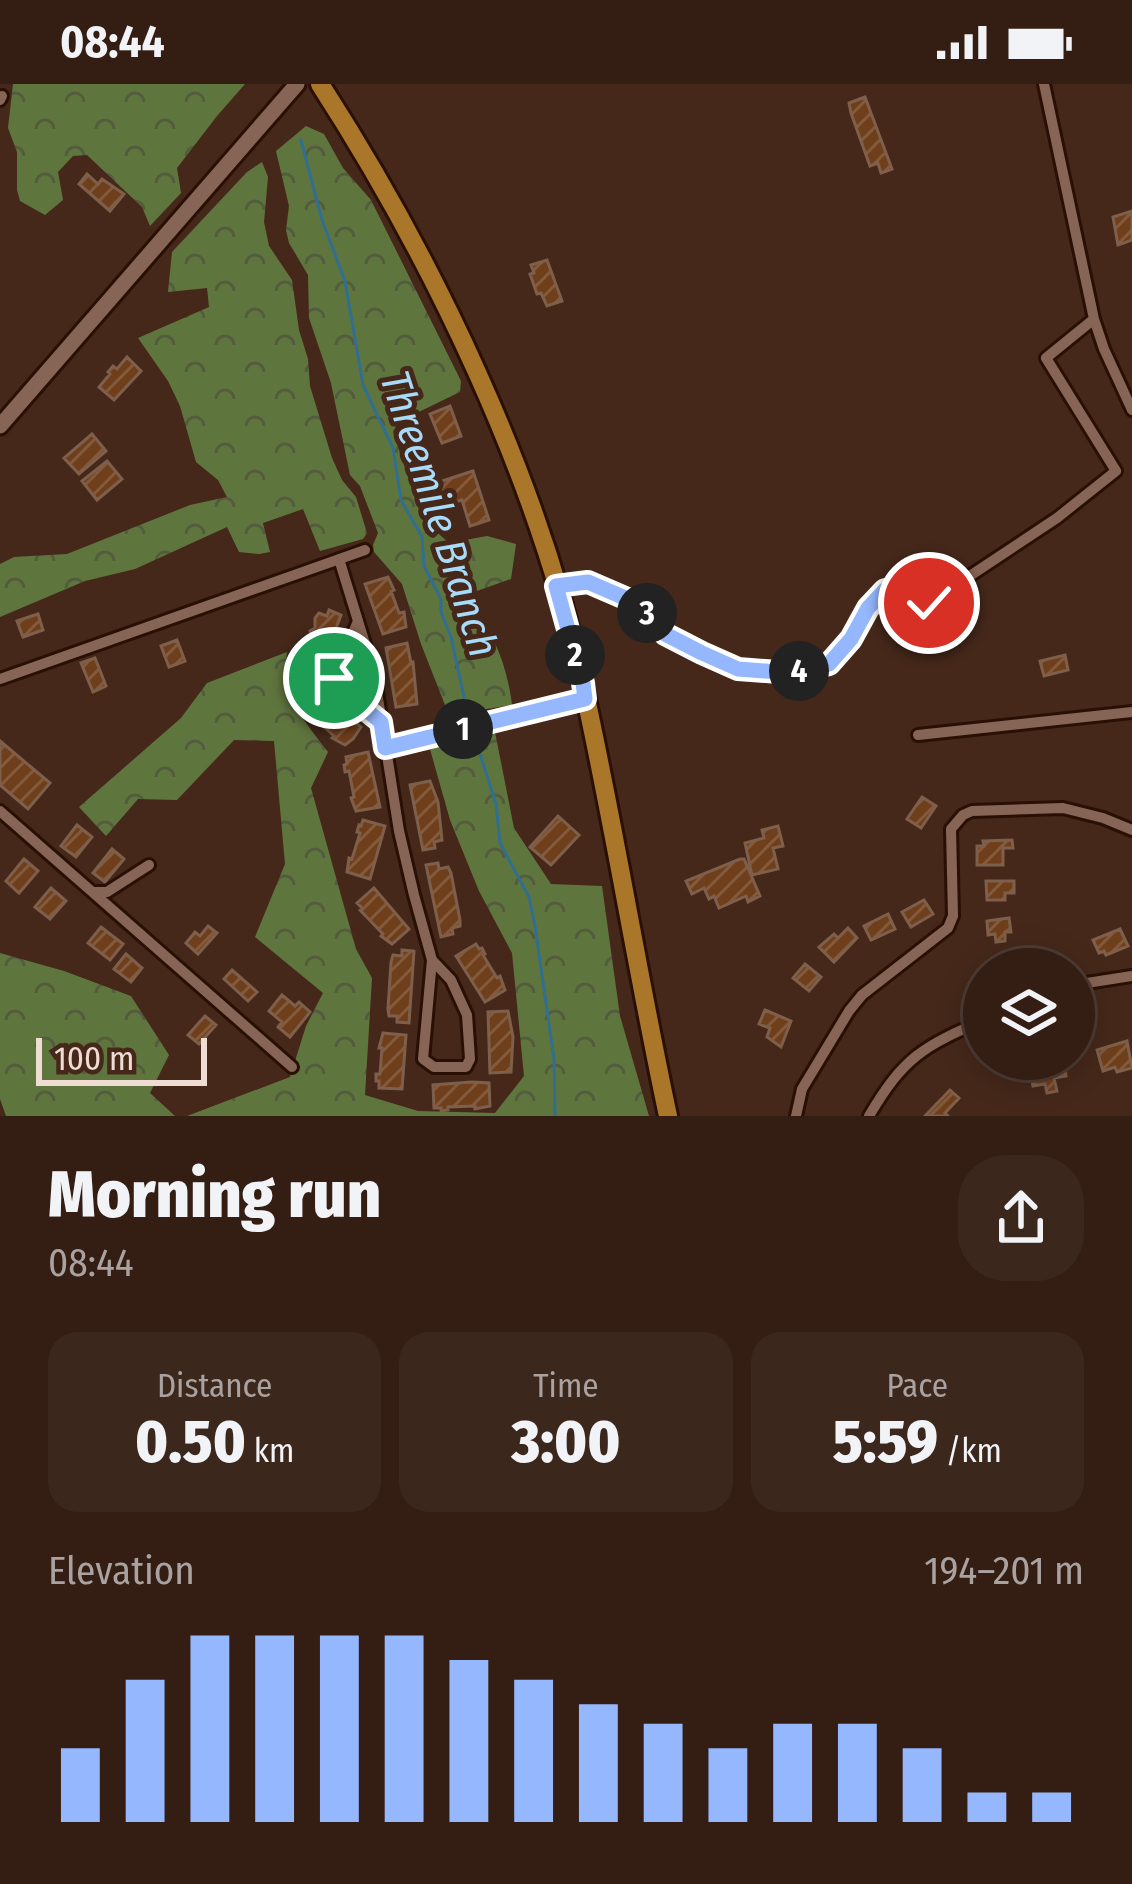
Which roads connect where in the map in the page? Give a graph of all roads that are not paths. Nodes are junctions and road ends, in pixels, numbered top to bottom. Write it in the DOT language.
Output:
graph roads {
  1 [pos="297,84"];
  2 [pos="320,84"];
  3 [pos="1044,84"];
  4 [pos="1094,319"];
  5 [pos="1132,410"];
  6 [pos="0,426"];
  7 [pos="365,550"];
  8 [pos="338,559"];
  9 [pos="556,586"];
  10 [pos="358,621"];
  11 [pos="0,680"];
  12 [pos="585,699"];
  13 [pos="1132,712"];
  14 [pos="381,722"];
  15 [pos="918,735"];
  16 [pos="385,748"];
  17 [pos="0,811"];
  18 [pos="1132,830"];
  19 [pos="149,865"];
  20 [pos="93,892"];
  21 [pos="432,960"];
  22 [pos="1132,976"];
  23 [pos="1095,982"];
  24 [pos="963,1030"];
  25 [pos="292,1066"];
  26 [pos="668,1116"];
  27 [pos="796,1116"];
  28 [pos="869,1116"];
  1 -- 6 [label="main road"];
  2 -- 9 [label="main road"];
  3 -- 4 [label="street"];
  4 -- 5 [label="street"];
  4 -- 9 [label="street"];
  7 -- 8 [label="street"];
  8 -- 10 [label="street"];
  8 -- 11 [label="street"];
  9 -- 12 [label="main road"];
  10 -- 14 [label="street"];
  10 -- 14 [label="street"];
  12 -- 16 [label="street"];
  12 -- 26 [label="main road"];
  13 -- 15 [label="street"];
  14 -- 16 [label="street"];
  16 -- 21 [label="street"];
  17 -- 20 [label="street"];
  18 -- 27 [label="street"];
  19 -- 20 [label="street"];
  20 -- 25 [label="street"];
  21 -- 21 [label="street"];
  22 -- 23 [label="street"];
  24 -- 28 [label="street"];
}
